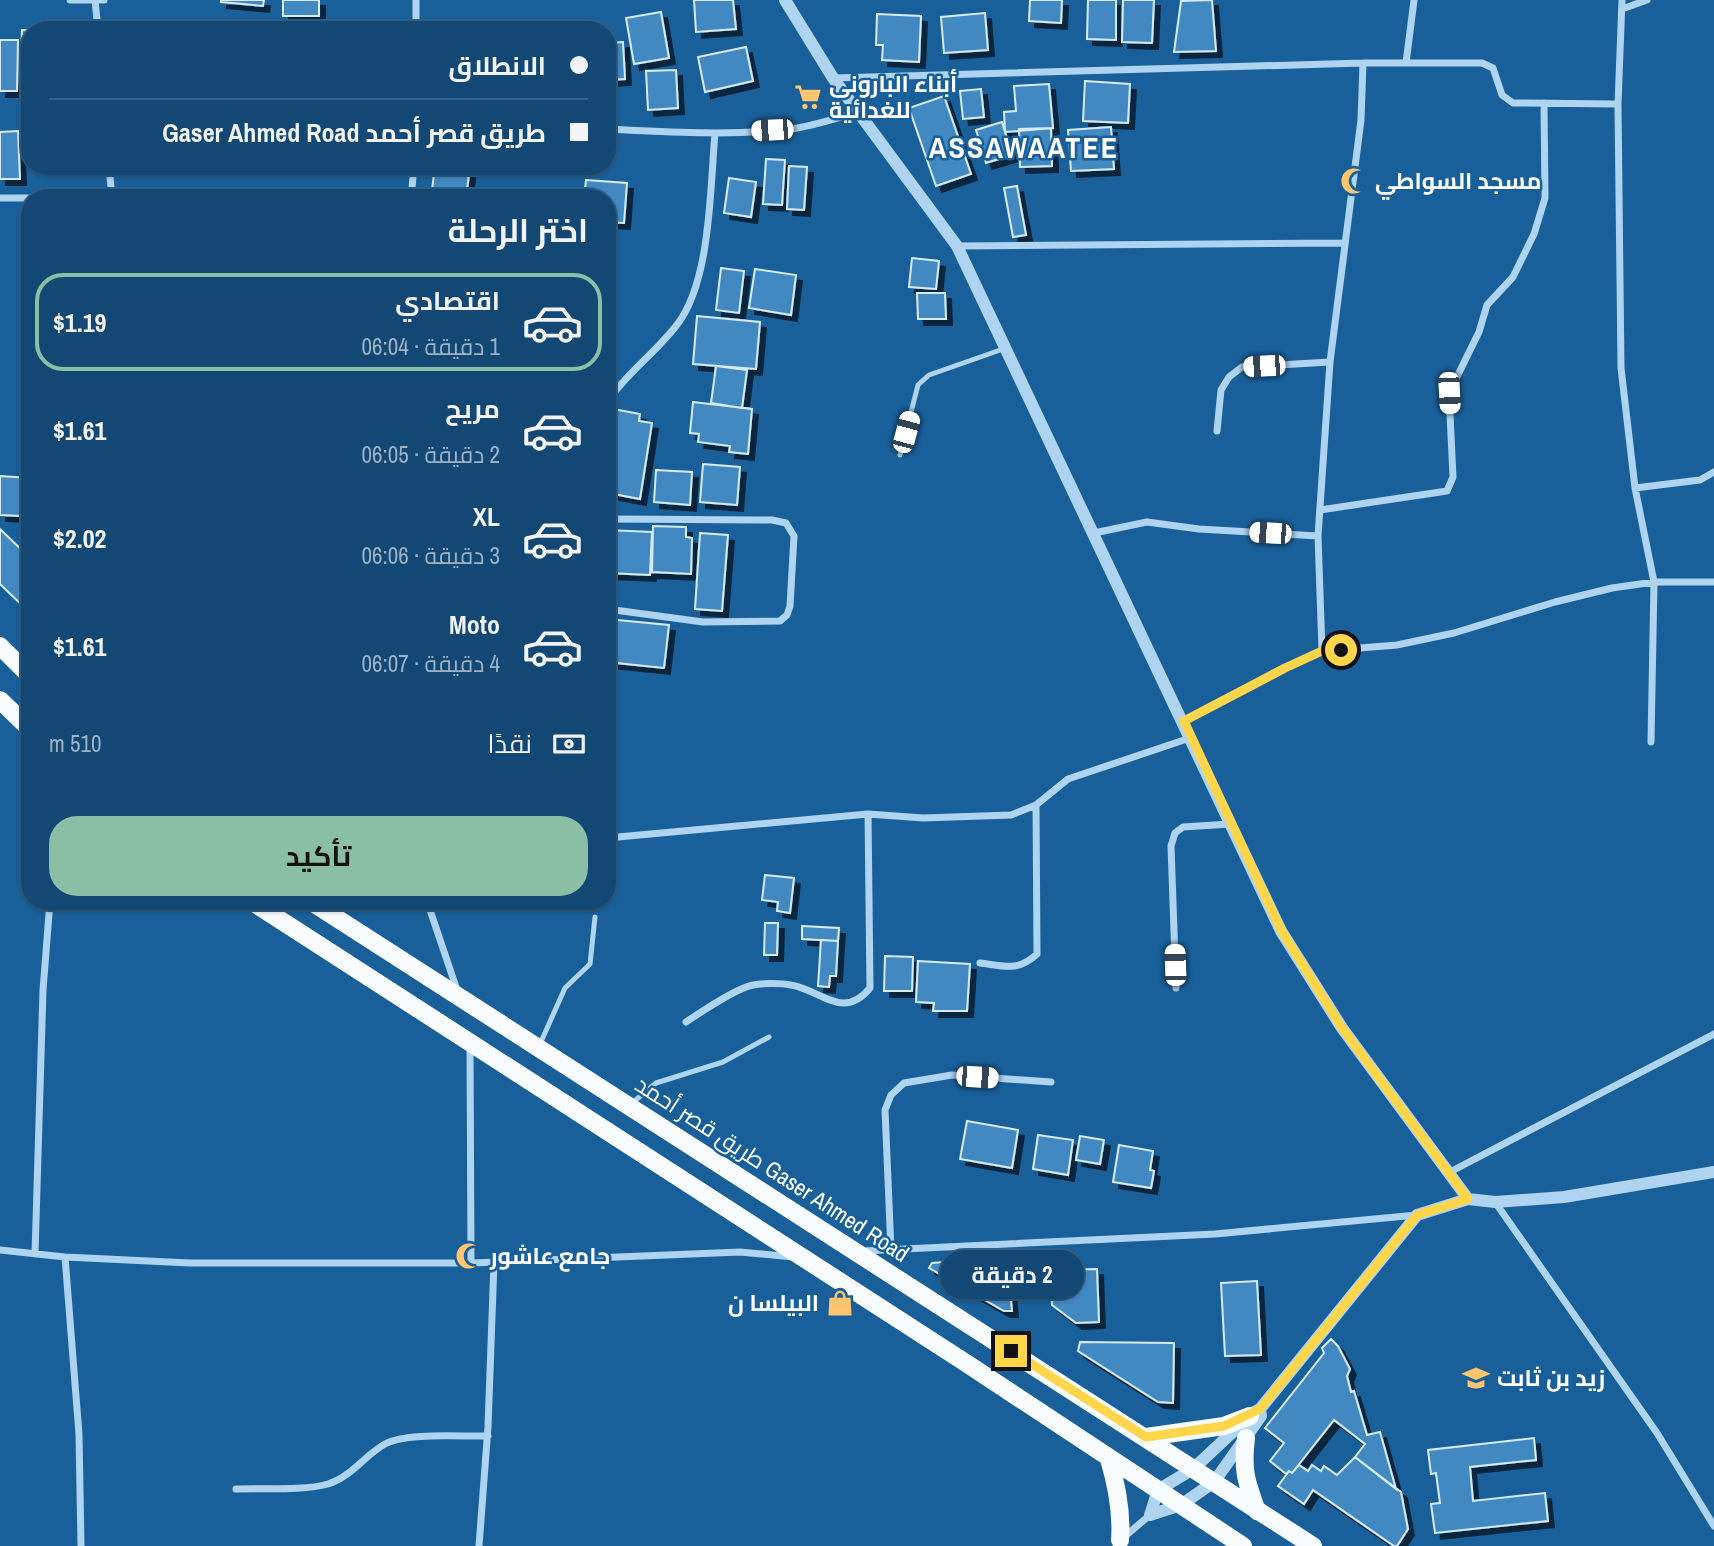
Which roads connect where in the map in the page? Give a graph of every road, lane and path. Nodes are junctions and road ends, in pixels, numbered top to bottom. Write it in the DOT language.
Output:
graph roads {
  1 [pos="71,0"];
  2 [pos="95,0"];
  3 [pos="104,0"];
  4 [pos="416,0"];
  5 [pos="785,0"];
  6 [pos="1414,0"];
  7 [pos="1622,0"];
  8 [pos="1647,0"];
  9 [pos="1622,9"];
  10 [pos="97,21"];
  11 [pos="416,21"];
  12 [pos="1363,63"];
  13 [pos="1406,63"];
  14 [pos="833,78"];
  15 [pos="1544,103"];
  16 [pos="1618,104"];
  17 [pos="858,112"];
  18 [pos="616,129"];
  19 [pos="715,133"];
  20 [pos="0,198"];
  21 [pos="21,198"];
  22 [pos="1345,243"];
  23 [pos="957,246"];
  24 [pos="1006,348"];
  25 [pos="1330,362"];
  26 [pos="616,392"];
  27 [pos="1217,431"];
  28 [pos="900,455"];
  29 [pos="1714,472"];
  30 [pos="1635,488"];
  31 [pos="1320,510"];
  32 [pos="616,519"];
  33 [pos="1094,533"];
  34 [pos="1318,536"];
  35 [pos="1654,582"];
  36 [pos="1714,582"];
  37 [pos="616,611"];
  38 [pos="0,646"];
  39 [pos="1322,651"];
  40 [pos="21,667"];
  41 [pos="0,700"];
  42 [pos="21,720"];
  43 [pos="1184,721"];
  44 [pos="1190,738"];
  45 [pos="1651,742"];
  46 [pos="1036,805"];
  47 [pos="868,814"];
  48 [pos="1231,824"];
  49 [pos="616,837"];
  50 [pos="49,910"];
  51 [pos="265,910"];
  52 [pos="324,910"];
  53 [pos="430,910"];
  54 [pos="596,917"];
  55 [pos="980,962"];
  56 [pos="1176,988"];
  57 [pos="460,997"];
  58 [pos="686,1022"];
  59 [pos="1714,1034"];
  60 [pos="769,1037"];
  61 [pos="470,1043"];
  62 [pos="538,1048"];
  63 [pos="1051,1082"];
  64 [pos="628,1106"];
  65 [pos="1714,1172"];
  66 [pos="1448,1173"];
  67 [pos="1468,1199"];
  68 [pos="1495,1202"];
  69 [pos="1417,1215"];
  70 [pos="0,1250"];
  71 [pos="891,1250"];
  72 [pos="856,1252"];
  73 [pos="35,1254"];
  74 [pos="65,1257"];
  75 [pos="800,1257"];
  76 [pos="494,1262"];
  77 [pos="471,1263"];
  78 [pos="1255,1413"];
  79 [pos="488,1436"];
  80 [pos="1146,1437"];
  81 [pos="1246,1438"];
  82 [pos="1109,1460"];
  83 [pos="1193,1469"];
  84 [pos="1214,1482"];
  85 [pos="236,1489"];
  86 [pos="1158,1490"];
  87 [pos="1181,1505"];
  88 [pos="1257,1511"];
  89 [pos="1150,1515"];
  90 [pos="1714,1526"];
  91 [pos="1117,1543"];
  92 [pos="81,1546"];
  93 [pos="479,1546"];
  94 [pos="1242,1546"];
  95 [pos="1313,1546"];
  1 -- 2 [label="street"];
  2 -- 3 [label="street"];
  2 -- 10 [label="street"];
  4 -- 11 [label="street"];
  5 -- 14 [label="street"];
  6 -- 13 [label="street"];
  7 -- 9 [label="street"];
  8 -- 9 [label="street"];
  9 -- 16 [label="street"];
  12 -- 13 [label="street"];
  12 -- 14 [label="street"];
  12 -- 22 [label="street"];
  13 -- 15 [label="street"];
  14 -- 17 [label="street"];
  15 -- 16 [label="street"];
  15 -- 31 [label="street"];
  16 -- 30 [label="street"];
  17 -- 19 [label="street"];
  17 -- 23 [label="street"];
  18 -- 19 [label="street"];
  19 -- 26 [label="street"];
  20 -- 21 [label="street"];
  22 -- 23 [label="street"];
  22 -- 25 [label="street"];
  23 -- 24 [label="street"];
  24 -- 28 [label="lane"];
  24 -- 33 [label="street"];
  25 -- 27 [label="street"];
  25 -- 31 [label="street"];
  29 -- 30 [label="street"];
  30 -- 35 [label="street"];
  31 -- 34 [label="street"];
  32 -- 37 [label="street"];
  33 -- 34 [label="street"];
  33 -- 43 [label="street"];
  34 -- 39 [label="street"];
  35 -- 36 [label="street"];
  35 -- 39 [label="street"];
  35 -- 45 [label="street"];
  38 -- 40 [label="main road"];
  39 -- 43 [label="street"];
  41 -- 42 [label="main road"];
  43 -- 44 [label="street"];
  44 -- 46 [label="street"];
  44 -- 48 [label="street"];
  46 -- 47 [label="street"];
  46 -- 55 [label="street"];
  47 -- 49 [label="street"];
  47 -- 58 [label="street"];
  48 -- 56 [label="street"];
  48 -- 66 [label="street"];
  50 -- 73 [label="street"];
  51 -- 61 [label="main road"];
  52 -- 57 [label="main road, طريق قصر أحمد Gaser Ahmed Road"];
  53 -- 57 [label="street"];
  54 -- 62 [label="lane"];
  57 -- 62 [label="main road, طريق قصر أحمد Gaser Ahmed Road"];
  59 -- 66 [label="street"];
  60 -- 64 [label="lane"];
  61 -- 75 [label="main road"];
  61 -- 77 [label="street"];
  62 -- 64 [label="main road, طريق قصر أحمد Gaser Ahmed Road"];
  63 -- 71 [label="street"];
  64 -- 72 [label="main road, طريق قصر أحمد Gaser Ahmed Road"];
  65 -- 68 [label="street"];
  66 -- 67 [label="street"];
  67 -- 68 [label="street"];
  67 -- 69 [label="street"];
  68 -- 90 [label="street"];
  69 -- 71 [label="street"];
  69 -- 78 [label="street"];
  70 -- 73 [label="street"];
  71 -- 72 [label="street"];
  72 -- 80 [label="main road, طريق قصر أحمد Gaser Ahmed Road"];
  73 -- 74 [label="street"];
  74 -- 77 [label="street"];
  74 -- 92 [label="street"];
  75 -- 76 [label="street"];
  75 -- 82 [label="main road"];
  76 -- 77 [label="street"];
  76 -- 79 [label="street"];
  78 -- 80 [label="main road"];
  78 -- 81 [label="street"];
  78 -- 83 [label="street"];
  79 -- 85 [label="street"];
  79 -- 93 [label="street"];
  80 -- 83 [label="main road, طريق قصر أحمد Gaser Ahmed Road"];
  81 -- 84 [label="street"];
  81 -- 88 [label="main road"];
  82 -- 86 [label="main road"];
  82 -- 91 [label="main road"];
  83 -- 84 [label="main road, طريق قصر أحمد Gaser Ahmed Road"];
  83 -- 86 [label="street"];
  84 -- 87 [label="street"];
  84 -- 88 [label="main road, طريق قصر أحمد Gaser Ahmed Road"];
  86 -- 87 [label="main road"];
  86 -- 89 [label="street"];
  87 -- 89 [label="street"];
  87 -- 94 [label="main road"];
  88 -- 95 [label="main road, طريق قصر أحمد Gaser Ahmed Road"];
  89 -- 91 [label="street"];
}
